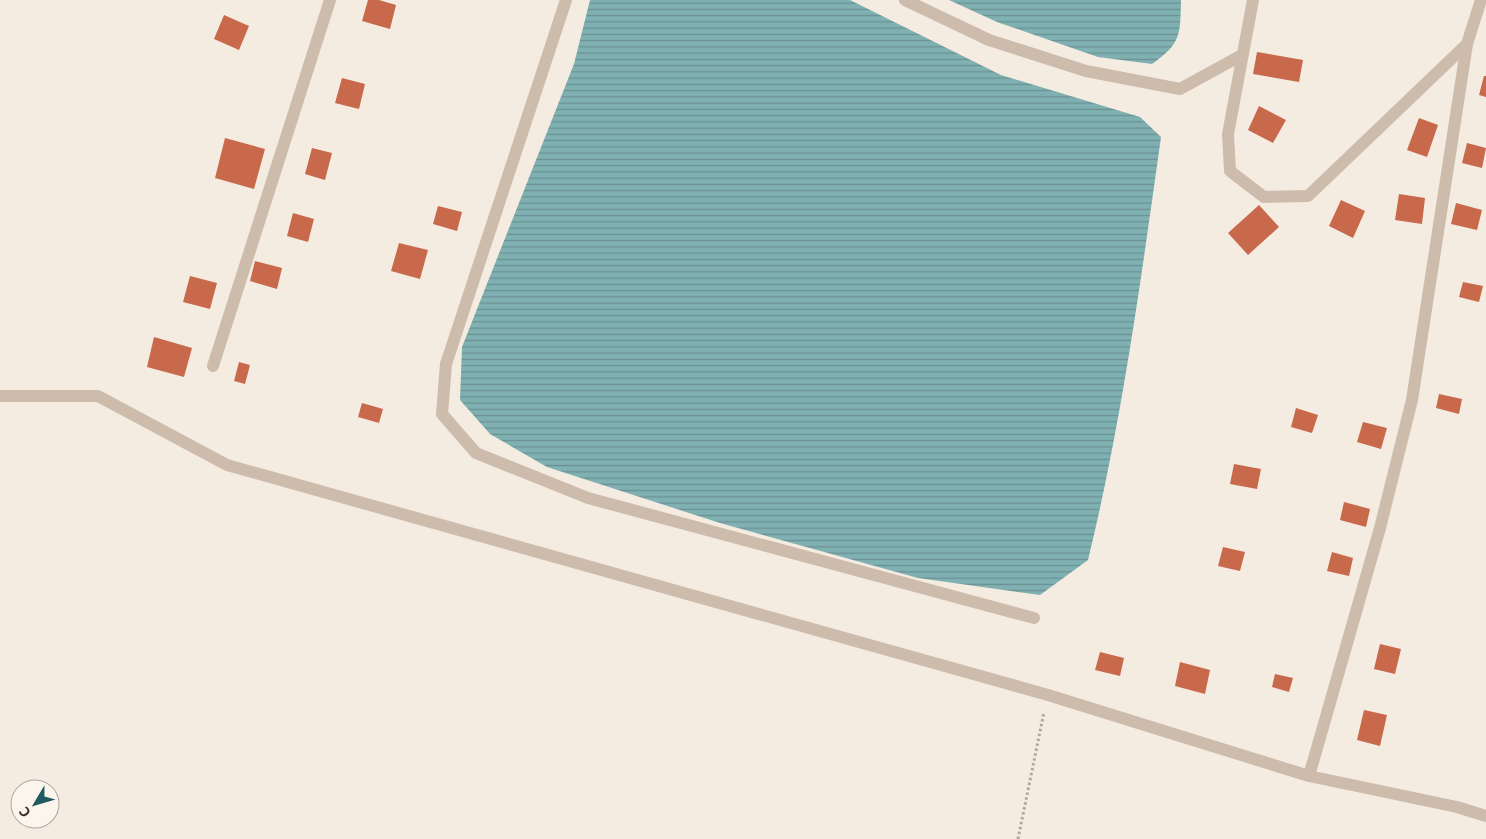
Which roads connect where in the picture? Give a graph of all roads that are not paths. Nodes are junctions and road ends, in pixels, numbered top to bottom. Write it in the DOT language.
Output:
graph roads {
  1 [pos="330,0"];
  2 [pos="566,0"];
  3 [pos="905,0"];
  4 [pos="1252,0"];
  5 [pos="1481,0"];
  6 [pos="1467,44"];
  7 [pos="1242,55"];
  8 [pos="213,366"];
  9 [pos="0,396"];
  10 [pos="1034,618"];
  11 [pos="1308,776"];
  12 [pos="1486,816"];
  1 -- 8 [label="street"];
  2 -- 10 [label="street"];
  3 -- 7 [label="street"];
  4 -- 7 [label="street"];
  5 -- 6 [label="street"];
  6 -- 7 [label="street"];
  6 -- 11 [label="street"];
  9 -- 11 [label="street"];
  11 -- 12 [label="street"];
}
